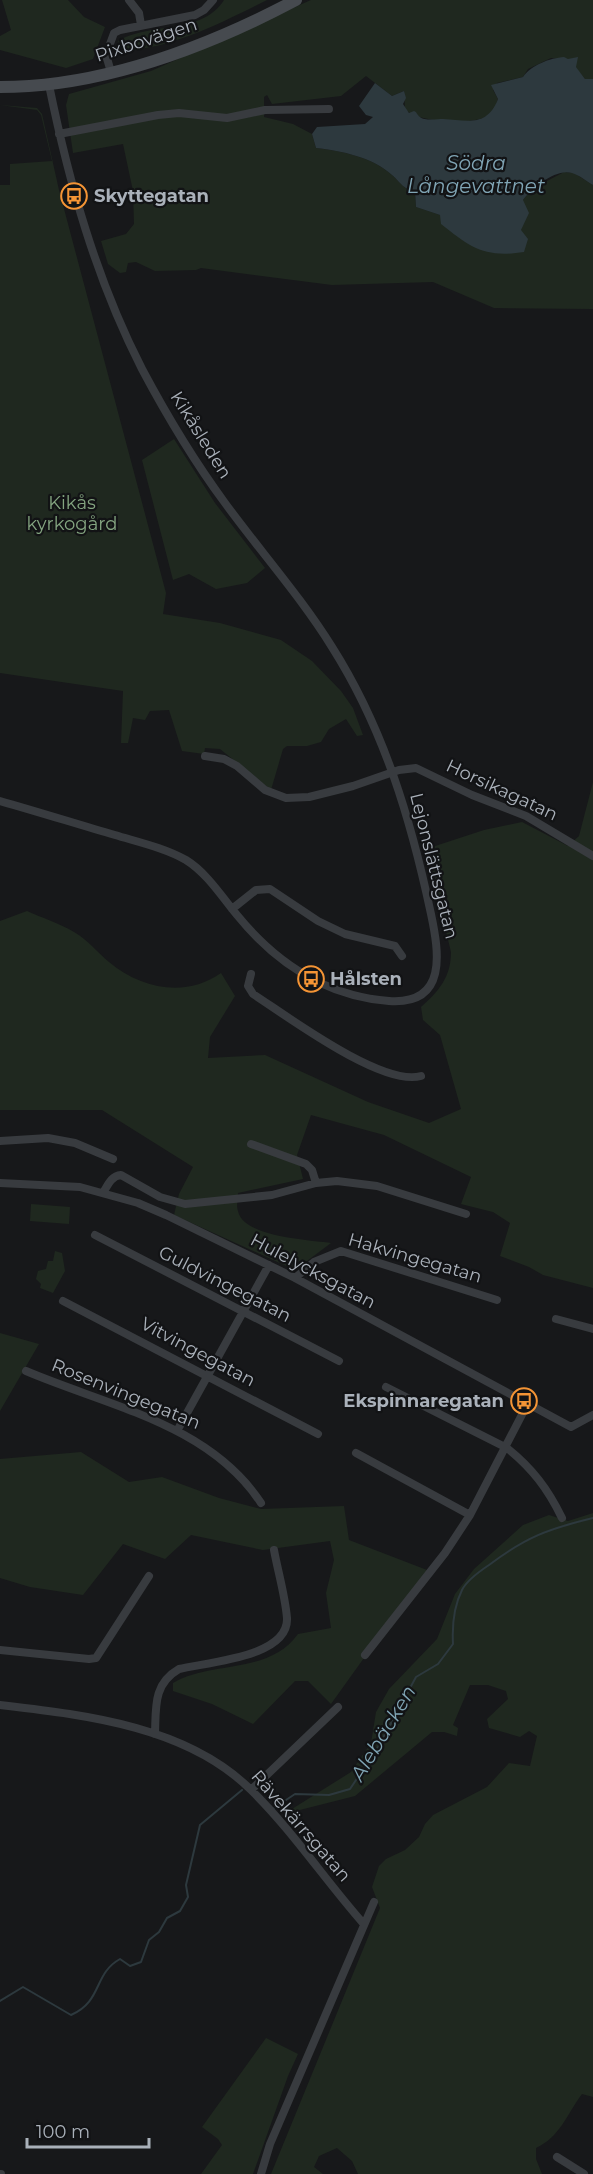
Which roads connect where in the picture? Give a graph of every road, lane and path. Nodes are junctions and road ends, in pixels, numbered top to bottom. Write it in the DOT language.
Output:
graph roads {
  1 [pos="129,0"];
  2 [pos="213,0"];
  3 [pos="296,0"];
  4 [pos="141,25"];
  5 [pos="111,72"];
  6 [pos="49,85"];
  7 [pos="0,87"];
  8 [pos="329,109"];
  9 [pos="59,134"];
  10 [pos="205,756"];
  11 [pos="393,771"];
  12 [pos="0,801"];
  13 [pos="593,856"];
  14 [pos="232,909"];
  15 [pos="402,956"];
  16 [pos="251,974"];
  17 [pos="421,1076"];
  18 [pos="0,1141"];
  19 [pos="251,1144"];
  20 [pos="113,1159"];
  21 [pos="0,1183"];
  22 [pos="316,1183"];
  23 [pos="103,1193"];
  24 [pos="466,1214"];
  25 [pos="95,1235"];
  26 [pos="269,1265"];
  27 [pos="295,1278"];
  28 [pos="498,1300"];
  29 [pos="63,1301"];
  30 [pos="242,1312"];
  31 [pos="556,1318"];
  32 [pos="593,1329"];
  33 [pos="339,1361"];
  34 [pos="26,1371"];
  35 [pos="207,1375"];
  36 [pos="386,1387"];
  37 [pos="528,1403"];
  38 [pos="593,1415"];
  39 [pos="177,1431"];
  40 [pos="318,1434"];
  41 [pos="507,1448"];
  42 [pos="356,1453"];
  43 [pos="261,1503"];
  44 [pos="470,1515"];
  45 [pos="562,1518"];
  46 [pos="274,1550"];
  47 [pos="149,1576"];
  48 [pos="0,1650"];
  49 [pos="365,1654"];
  50 [pos="0,1705"];
  51 [pos="338,1707"];
  52 [pos="155,1734"];
  53 [pos="251,1790"];
  54 [pos="374,1902"];
  55 [pos="363,1923"];
  56 [pos="557,2157"];
  57 [pos="261,2174"];
  58 [pos="584,2174"];
  1 -- 4 [label="street"];
  2 -- 4 [label="street"];
  3 -- 5 [label="street, Pixbovägen"];
  4 -- 5 [label="street"];
  5 -- 6 [label="street, Pixbovägen"];
  6 -- 7 [label="street, Pixbovägen"];
  6 -- 9 [label="street, Kikåsleden"];
  8 -- 9 [label="street"];
  9 -- 11 [label="street, Kikåsleden"];
  10 -- 11 [label="street, Horsikagatan"];
  11 -- 13 [label="street, Horsikagatan"];
  11 -- 14 [label="street, Lejonslättsgatan"];
  12 -- 14 [label="street, Lejonslättsgatan"];
  14 -- 15 [label="street"];
  16 -- 17 [label="street"];
  18 -- 20 [label="street"];
  19 -- 22 [label="street"];
  21 -- 23 [label="street, Hulelycksgatan"];
  22 -- 23 [label="street"];
  22 -- 24 [label="street"];
  23 -- 26 [label="street, Hulelycksgatan"];
  25 -- 30 [label="street, Guldvingegatan"];
  26 -- 27 [label="street, Hulelycksgatan"];
  26 -- 30 [label="street"];
  27 -- 28 [label="street, Hakvingegatan"];
  27 -- 37 [label="street, Hulelycksgatan"];
  29 -- 35 [label="street, Vitvingegatan"];
  30 -- 33 [label="street, Guldvingegatan"];
  30 -- 35 [label="street"];
  31 -- 32 [label="street"];
  34 -- 39 [label="street, Rosenvingegatan"];
  35 -- 39 [label="street"];
  35 -- 40 [label="street, Vitvingegatan"];
  36 -- 41 [label="street"];
  37 -- 38 [label="street, Hulelycksgatan"];
  37 -- 41 [label="street"];
  39 -- 43 [label="street, Rosenvingegatan"];
  41 -- 44 [label="street"];
  41 -- 45 [label="street"];
  42 -- 44 [label="street"];
  44 -- 49 [label="street"];
  46 -- 52 [label="street"];
  47 -- 48 [label="street"];
  50 -- 52 [label="street, Rävekärrsgatan"];
  51 -- 53 [label="street"];
  52 -- 53 [label="street, Rävekärrsgatan"];
  53 -- 55 [label="street, Rävekärrsgatan"];
  54 -- 55 [label="street"];
  55 -- 57 [label="street"];
  56 -- 58 [label="street"];
}
